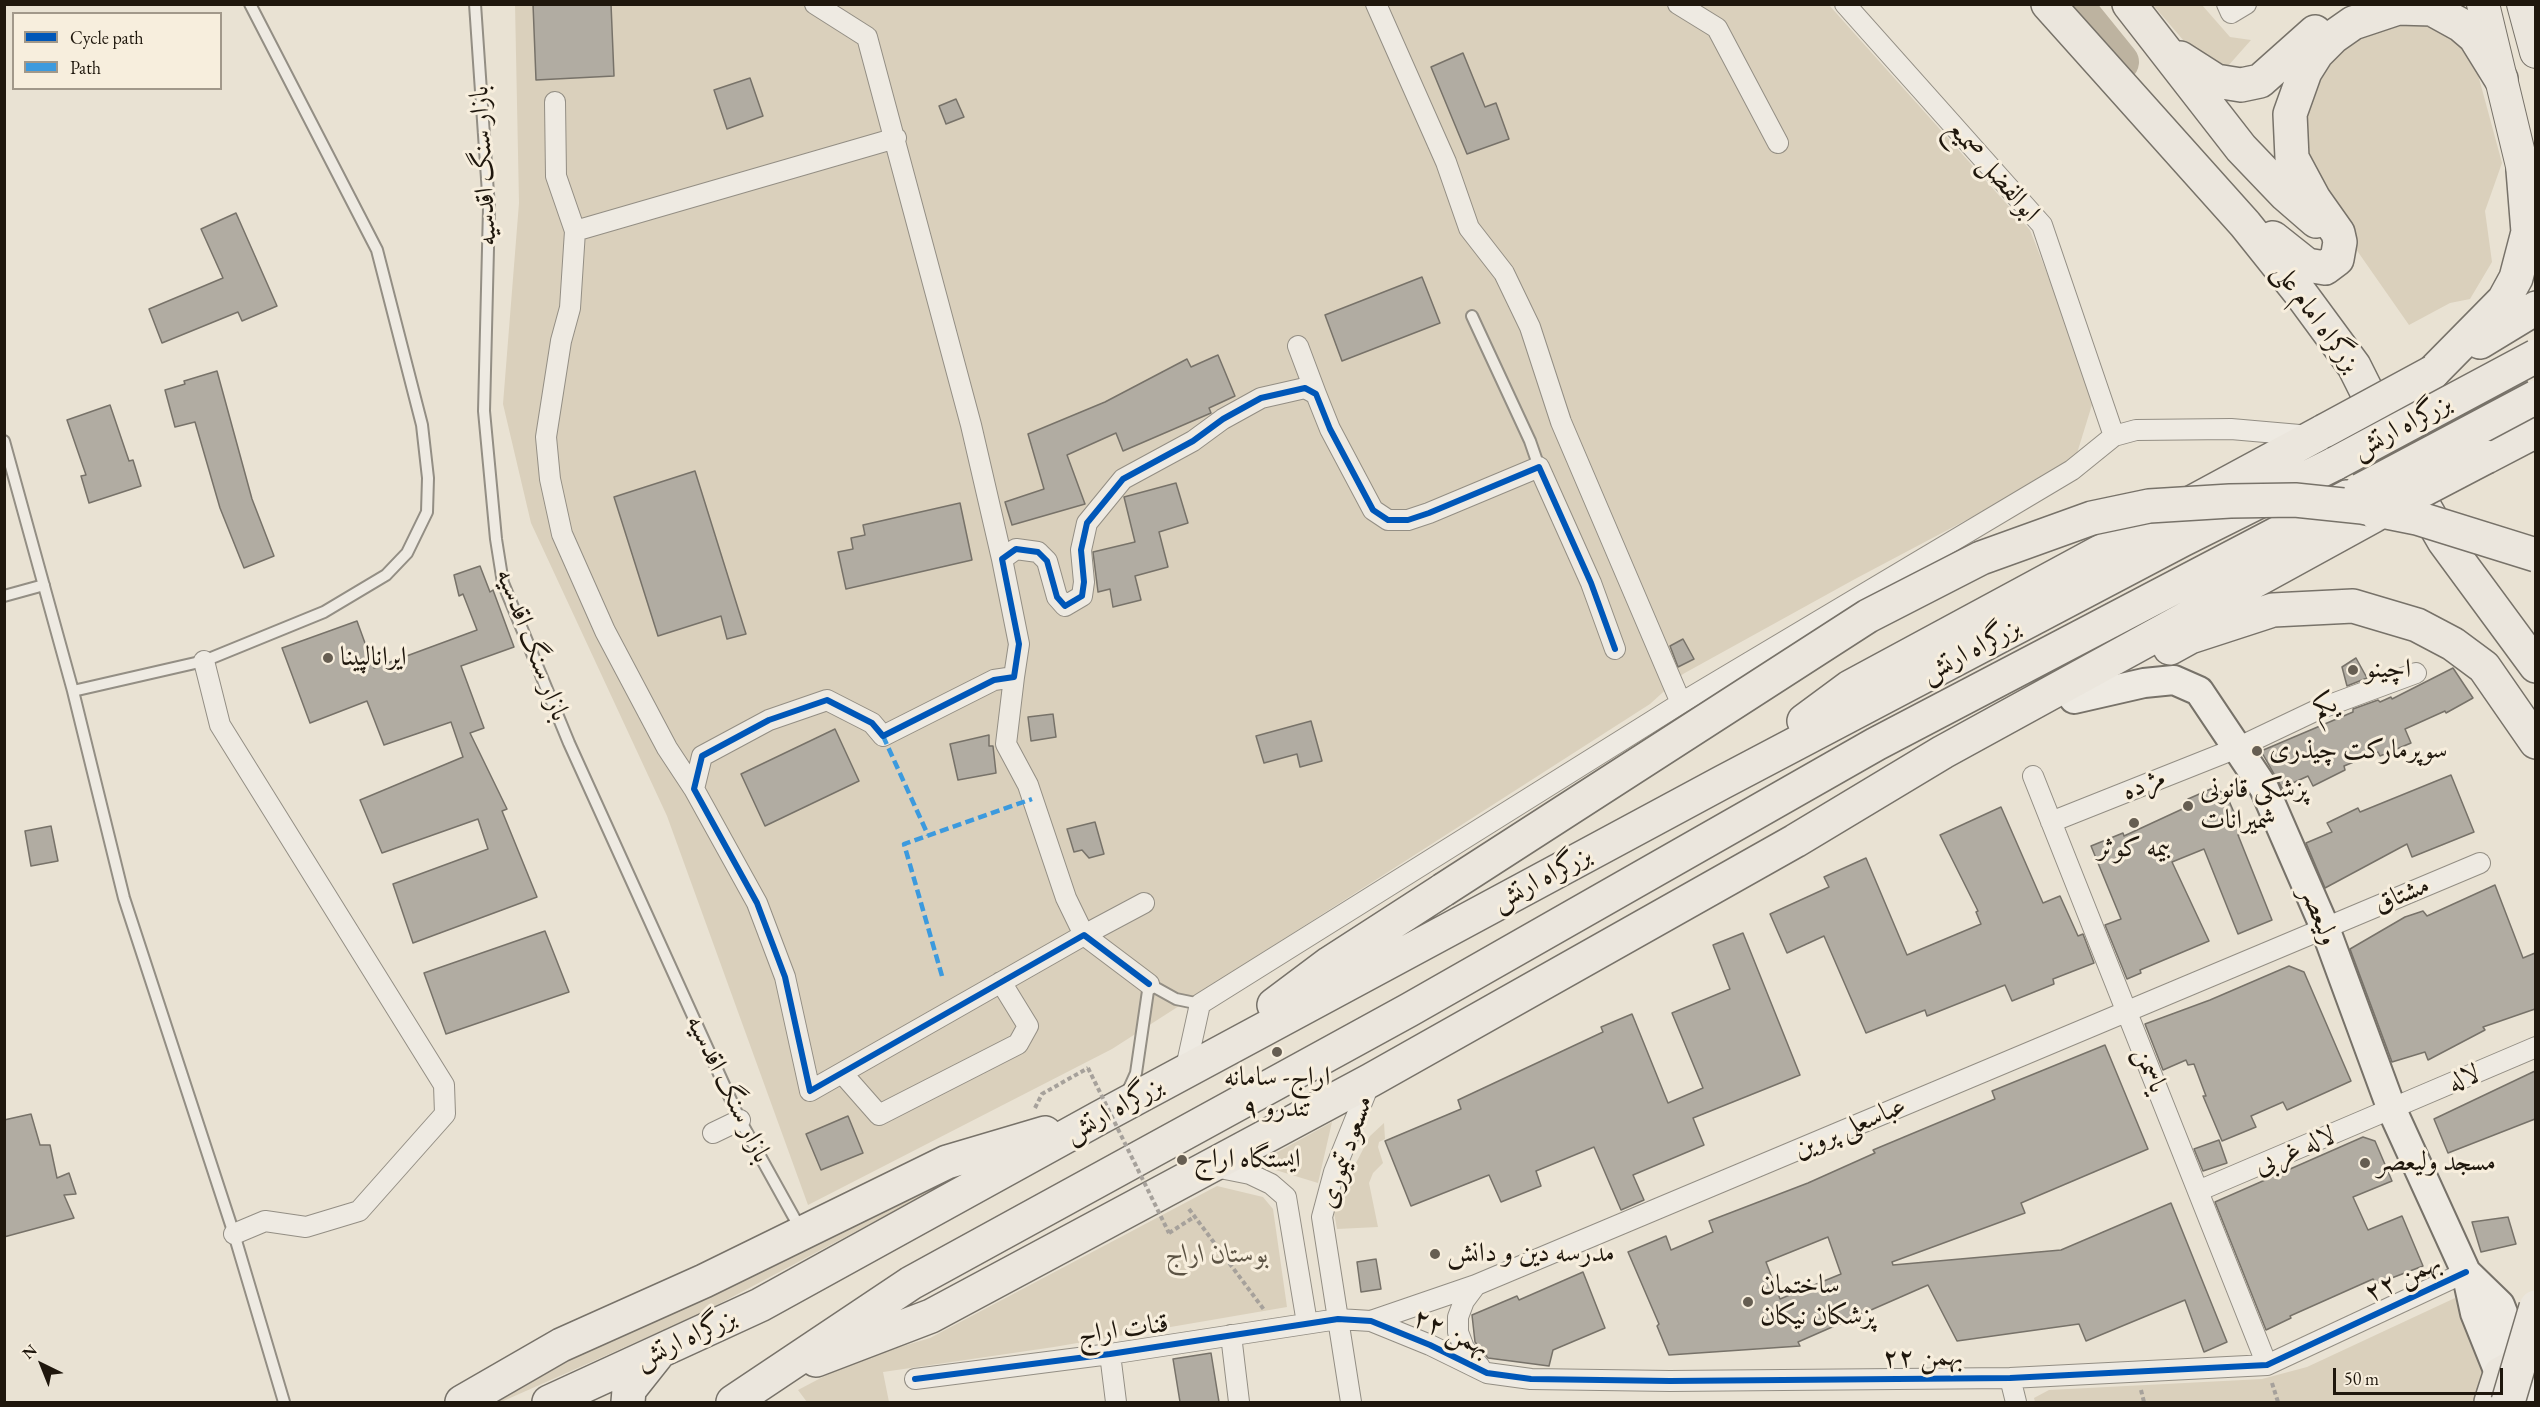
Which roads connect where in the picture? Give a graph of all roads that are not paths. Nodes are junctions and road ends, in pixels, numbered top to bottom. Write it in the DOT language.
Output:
graph roads {
  1 [pos="250,4"];
  2 [pos="475,4"];
  3 [pos="815,4"];
  4 [pos="1376,4"];
  5 [pos="1678,4"];
  6 [pos="1845,4"];
  7 [pos="2048,4"];
  8 [pos="2129,4"];
  9 [pos="2352,4"];
  10 [pos="2483,4"];
  11 [pos="2523,4"];
  12 [pos="2154,36"];
  13 [pos="2535,52"];
  14 [pos="2501,79"];
  15 [pos="555,102"];
  16 [pos="896,138"];
  17 [pos="1778,142"];
  18 [pos="2523,170"];
  19 [pos="2535,206"];
  20 [pos="2245,224"];
  21 [pos="575,231"];
  22 [pos="2340,242"];
  23 [pos="2535,308"];
  24 [pos="1472,316"];
  25 [pos="2535,343"];
  26 [pos="1298,346"];
  27 [pos="2535,356"];
  28 [pos="2433,372"];
  29 [pos="1316,394"];
  30 [pos="2535,397"];
  31 [pos="2535,431"];
  32 [pos="2319,434"];
  33 [pos="2114,436"];
  34 [pos="4,441"];
  35 [pos="1539,467"];
  36 [pos="2368,503"];
  37 [pos="2535,555"];
  38 [pos="1002,559"];
  39 [pos="44,585"];
  40 [pos="4,596"];
  41 [pos="1615,649"];
  42 [pos="204,661"];
  43 [pos="2535,666"];
  44 [pos="2416,673"];
  45 [pos="1014,677"];
  46 [pos="73,691"];
  47 [pos="2074,699"];
  48 [pos="1681,703"];
  49 [pos="2535,742"];
  50 [pos="2237,747"];
  51 [pos="2033,776"];
  52 [pos="1721,783"];
  53 [pos="694,789"];
  54 [pos="2051,822"];
  55 [pos="1795,841"];
  56 [pos="2480,863"];
  57 [pos="1144,903"];
  58 [pos="2325,928"];
  59 [pos="1084,935"];
  60 [pos="1001,982"];
  61 [pos="1149,984"];
  62 [pos="1200,1004"];
  63 [pos="1409,1010"];
  64 [pos="1494,1011"];
  65 [pos="2127,1011"];
  66 [pos="2535,1047"];
  67 [pos="1185,1072"];
  68 [pos="842,1073"];
  69 [pos="1371,1080"];
  70 [pos="2392,1110"];
  71 [pos="1111,1112"];
  72 [pos="740,1120"];
  73 [pos="713,1133"];
  74 [pos="1210,1166"];
  75 [pos="2198,1191"];
  76 [pos="803,1232"];
  77 [pos="234,1234"];
  78 [pos="2466,1272"];
  79 [pos="1476,1285"];
  80 [pos="2535,1307"];
  81 [pos="1338,1319"];
  82 [pos="1371,1321"];
  83 [pos="1307,1323"];
  84 [pos="1231,1335"];
  85 [pos="661,1350"];
  86 [pos="1110,1354"];
  87 [pos="2267,1365"];
  88 [pos="1487,1373"];
  89 [pos="769,1376"];
  90 [pos="2010,1378"];
  91 [pos="915,1379"];
  92 [pos="2506,1389"];
  93 [pos="2535,1397"];
  94 [pos="284,1402"];
  95 [pos="462,1402"];
  96 [pos="549,1402"];
  97 [pos="628,1402"];
  98 [pos="732,1402"];
  99 [pos="1116,1402"];
  100 [pos="1239,1402"];
  101 [pos="1351,1402"];
  102 [pos="2016,1402"];
  1 -- 42 [label="lane"];
  2 -- 72 [label="lane, بازار سنگ اقدسیه"];
  3 -- 16 [label="street"];
  4 -- 48 [label="street"];
  5 -- 17 [label="street"];
  6 -- 33 [label="street, ابوالفضل صمیع"];
  7 -- 20 [label="highway, بزرگراه امام علی"];
  8 -- 12 [label="highway"];
  9 -- 12 [label="highway"];
  10 -- 14 [label="main road"];
  11 -- 13 [label="main road"];
  12 -- 22 [label="highway"];
  14 -- 18 [label="main road"];
  14 -- 22 [label="highway"];
  15 -- 21 [label="street"];
  16 -- 21 [label="street"];
  16 -- 38 [label="street"];
  18 -- 19 [label="main road"];
  18 -- 28 [label="highway"];
  20 -- 22 [label="highway"];
  20 -- 43 [label="highway, بزرگراه امام علی"];
  21 -- 53 [label="street"];
  23 -- 28 [label="highway"];
  24 -- 35 [label="lane"];
  25 -- 28 [label="highway"];
  26 -- 29 [label="street"];
  27 -- 52 [label="highway, بزرگراه ارتش, bridge"];
  28 -- 32 [label="highway, bridge"];
  29 -- 35 [label="street"];
  29 -- 38 [label="street"];
  30 -- 36 [label="highway, بزرگراه ارتش, bridge"];
  31 -- 36 [label="highway, bridge"];
  32 -- 33 [label="street"];
  32 -- 52 [label="highway"];
  33 -- 48 [label="street"];
  34 -- 39 [label="lane"];
  35 -- 41 [label="street"];
  36 -- 55 [label="highway"];
  36 -- 63 [label="highway, بزرگراه ارتش"];
  37 -- 67 [label="highway, bridge"];
  38 -- 45 [label="street"];
  39 -- 40 [label="lane"];
  39 -- 46 [label="lane"];
  42 -- 46 [label="lane"];
  42 -- 77 [label="street"];
  44 -- 50 [label="street, یکم"];
  45 -- 53 [label="street"];
  45 -- 59 [label="street"];
  46 -- 77 [label="lane"];
  47 -- 49 [label="highway"];
  47 -- 50 [label="main road, ولیعصر"];
  47 -- 55 [label="highway"];
  48 -- 62 [label="street"];
  50 -- 54 [label="street, مژده"];
  50 -- 58 [label="main road, ولیعصر"];
  51 -- 54 [label="street, یاسمن"];
  52 -- 67 [label="highway, بزرگراه ارتش"];
  53 -- 68 [label="street"];
  54 -- 65 [label="street, یاسمن"];
  55 -- 64 [label="highway"];
  56 -- 58 [label="street, مشتاق"];
  57 -- 59 [label="street"];
  58 -- 65 [label="street, عباسعلی پروین"];
  58 -- 70 [label="main road, ولیعصر"];
  59 -- 60 [label="street"];
  59 -- 61 [label="street"];
  60 -- 68 [label="street"];
  60 -- 68 [label="street"];
  61 -- 62 [label="lane"];
  61 -- 71 [label="lane"];
  62 -- 67 [label="street"];
  63 -- 64 [label="highway"];
  63 -- 69 [label="highway"];
  63 -- 89 [label="highway, بزرگراه ارتش"];
  64 -- 69 [label="highway"];
  65 -- 75 [label="street, یاسمن"];
  65 -- 79 [label="street, عباسعلی پروین"];
  66 -- 70 [label="street, لاله"];
  67 -- 71 [label="highway, بزرگراه ارتش"];
  69 -- 74 [label="highway"];
  69 -- 81 [label="street, مسعود تیموری"];
  70 -- 75 [label="street, لاله غربی"];
  70 -- 78 [label="main road, ولیعصر"];
  71 -- 76 [label="highway"];
  71 -- 85 [label="highway, بزرگراه ارتش"];
  72 -- 73 [label="street"];
  72 -- 76 [label="lane, بازار سنگ اقدسیه"];
  74 -- 83 [label="street, مسعود تیموری"];
  74 -- 89 [label="highway"];
  75 -- 87 [label="street, یاسمن"];
  76 -- 95 [label="highway"];
  77 -- 94 [label="lane"];
  78 -- 87 [label="street, ۲۲ بهمن"];
  78 -- 92 [label="main road, ولیعصر"];
  79 -- 82 [label="street, عباسعلی پروین"];
  79 -- 88 [label="street"];
  80 -- 92 [label="highway, bridge"];
  81 -- 82 [label="street, قنات اراج"];
  81 -- 83 [label="street, قنات اراج"];
  81 -- 101 [label="street, مسعود تیموری"];
  82 -- 88 [label="street, ۲۲ بهمن"];
  83 -- 84 [label="street, قنات اراج"];
  84 -- 86 [label="street, قنات اراج"];
  84 -- 100 [label="street"];
  85 -- 96 [label="highway, بزرگراه ارتش"];
  85 -- 97 [label="highway"];
  86 -- 91 [label="street, قنات اراج"];
  86 -- 99 [label="street"];
  87 -- 90 [label="street, ۲۲ بهمن"];
  88 -- 90 [label="street, ۲۲ بهمن"];
  89 -- 98 [label="highway, بزرگراه ارتش"];
  90 -- 102 [label="street"];
  92 -- 93 [label="main road, ولیعصر"];
}
